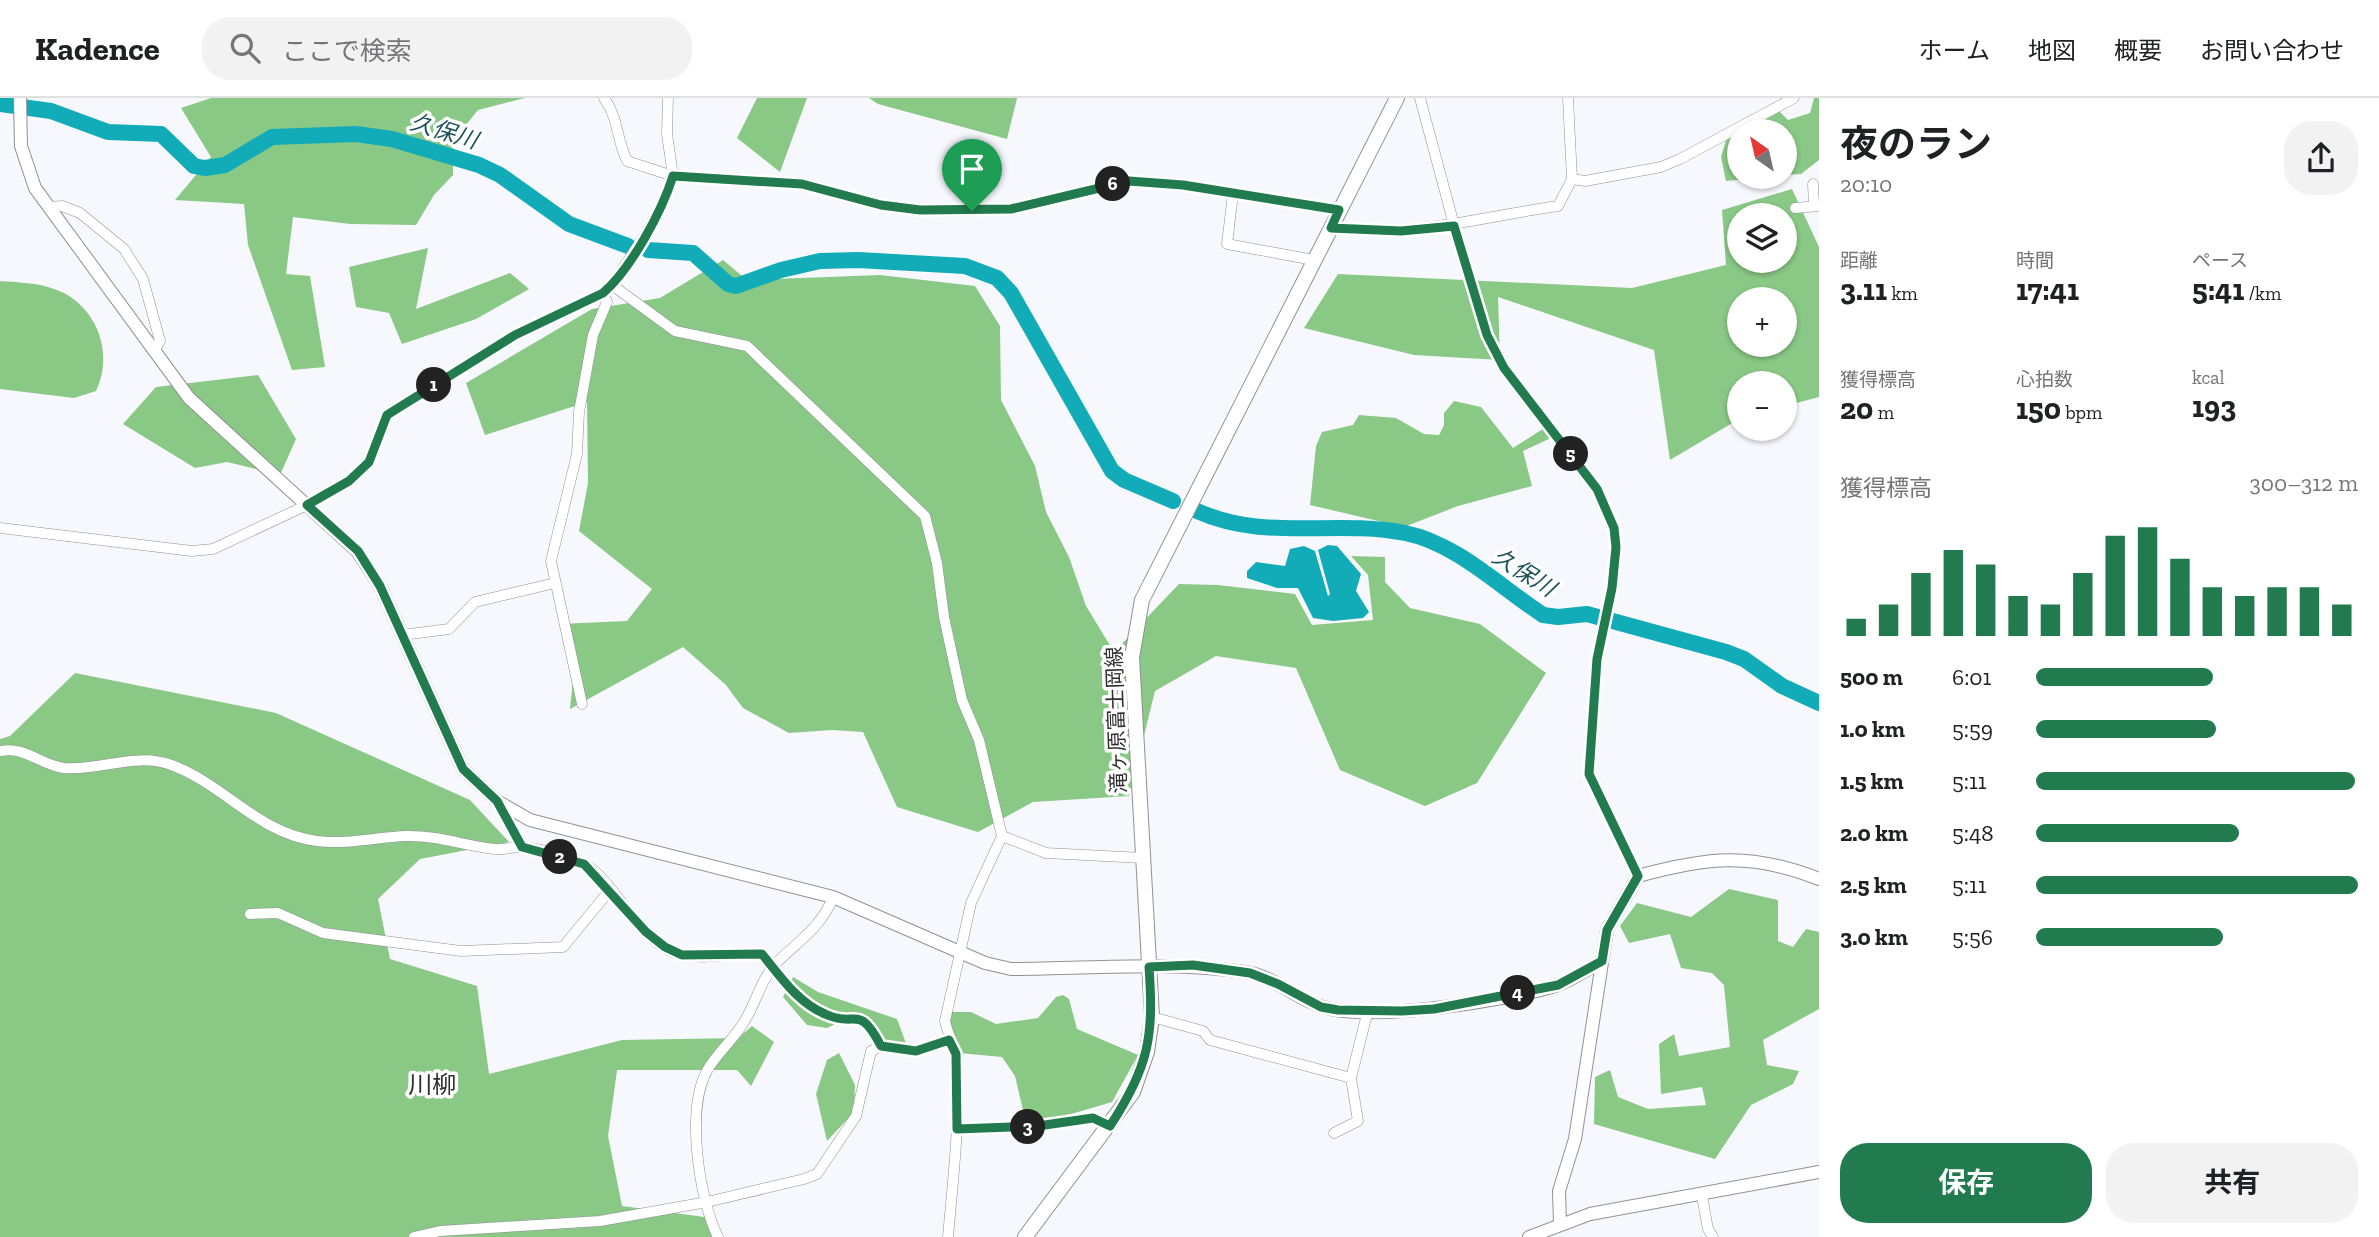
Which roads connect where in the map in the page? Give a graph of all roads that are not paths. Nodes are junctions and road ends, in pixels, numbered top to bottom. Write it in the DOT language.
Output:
graph roads {
  1 [pos="604,98"];
  2 [pos="668,98"];
  3 [pos="1397,98"];
  4 [pos="1420,98"];
  5 [pos="1568,98"];
  6 [pos="1794,98"];
  7 [pos="20,100"];
  8 [pos="673,176"];
  9 [pos="1572,179"];
  10 [pos="1813,184"];
  11 [pos="1233,194"];
  12 [pos="1816,206"];
  13 [pos="49,207"];
  14 [pos="1797,208"];
  15 [pos="1339,210"];
  16 [pos="1454,226"];
  17 [pos="1331,228"];
  18 [pos="1314,260"];
  19 [pos="612,285"];
  20 [pos="603,293"];
  21 [pos="154,351"];
  22 [pos="307,505"];
  23 [pos="0,528"];
  24 [pos="555,583"];
  25 [pos="402,635"];
  26 [pos="582,704"];
  27 [pos="0,751"];
  28 [pos="497,801"];
  29 [pos="1002,836"];
  30 [pos="522,847"];
  31 [pos="1143,858"];
  32 [pos="1638,876"];
  33 [pos="1819,879"];
  34 [pos="610,890"];
  35 [pos="833,897"];
  36 [pos="250,914"];
  37 [pos="959,951"];
  38 [pos="1602,961"];
  39 [pos="773,967"];
  40 [pos="1149,967"];
  41 [pos="1368,1010"];
  42 [pos="1152,1017"];
  43 [pos="949,1040"];
  44 [pos="881,1046"];
  45 [pos="1351,1078"];
  46 [pos="1110,1126"];
  47 [pos="957,1129"];
  48 [pos="1334,1133"];
  49 [pos="1819,1172"];
  50 [pos="1702,1196"];
  51 [pos="707,1202"];
  52 [pos="1560,1224"];
  53 [pos="1534,1236"];
  54 [pos="414,1237"];
  55 [pos="718,1237"];
  56 [pos="948,1237"];
  57 [pos="1025,1237"];
  58 [pos="1713,1237"];
  1 -- 8 [label="street"];
  2 -- 8 [label="street"];
  3 -- 15 [label="main road, 滝ヶ原富士岡線"];
  4 -- 16 [label="street"];
  5 -- 9 [label="street"];
  6 -- 9 [label="street"];
  7 -- 13 [label="street"];
  8 -- 11 [label="street"];
  8 -- 19 [label="street"];
  9 -- 16 [label="street"];
  10 -- 12 [label="street"];
  11 -- 15 [label="street"];
  11 -- 18 [label="street"];
  12 -- 14 [label="street"];
  13 -- 21 [label="street"];
  13 -- 21 [label="street"];
  15 -- 17 [label="main road, 滝ヶ原富士岡線"];
  16 -- 17 [label="street"];
  16 -- 32 [label="street"];
  17 -- 18 [label="main road, 滝ヶ原富士岡線"];
  18 -- 31 [label="main road, 滝ヶ原富士岡線"];
  19 -- 20 [label="street"];
  19 -- 29 [label="street"];
  20 -- 22 [label="street"];
  20 -- 24 [label="street"];
  21 -- 22 [label="street"];
  22 -- 23 [label="street"];
  22 -- 25 [label="street"];
  24 -- 25 [label="street"];
  24 -- 26 [label="street"];
  25 -- 28 [label="street"];
  27 -- 30 [label="street"];
  28 -- 30 [label="street"];
  28 -- 35 [label="street"];
  29 -- 31 [label="street"];
  29 -- 37 [label="street"];
  30 -- 34 [label="street"];
  31 -- 40 [label="main road, 滝ヶ原富士岡線"];
  32 -- 33 [label="street"];
  32 -- 38 [label="street"];
  34 -- 36 [label="street"];
  34 -- 39 [label="street"];
  35 -- 37 [label="street"];
  35 -- 39 [label="street"];
  37 -- 40 [label="street"];
  37 -- 43 [label="street"];
  38 -- 41 [label="street"];
  38 -- 52 [label="street"];
  39 -- 44 [label="street"];
  39 -- 51 [label="street"];
  40 -- 41 [label="street"];
  40 -- 42 [label="main road, 滝ヶ原富士岡線"];
  41 -- 45 [label="street"];
  42 -- 45 [label="street"];
  42 -- 46 [label="main road, 滝ヶ原富士岡線"];
  43 -- 44 [label="street"];
  43 -- 47 [label="street"];
  44 -- 51 [label="street"];
  45 -- 48 [label="street"];
  46 -- 47 [label="street"];
  46 -- 57 [label="main road, 滝ヶ原富士岡線"];
  47 -- 56 [label="street"];
  49 -- 50 [label="street"];
  50 -- 52 [label="street"];
  50 -- 58 [label="street"];
  51 -- 54 [label="street"];
  51 -- 55 [label="street"];
  52 -- 53 [label="street"];
}
